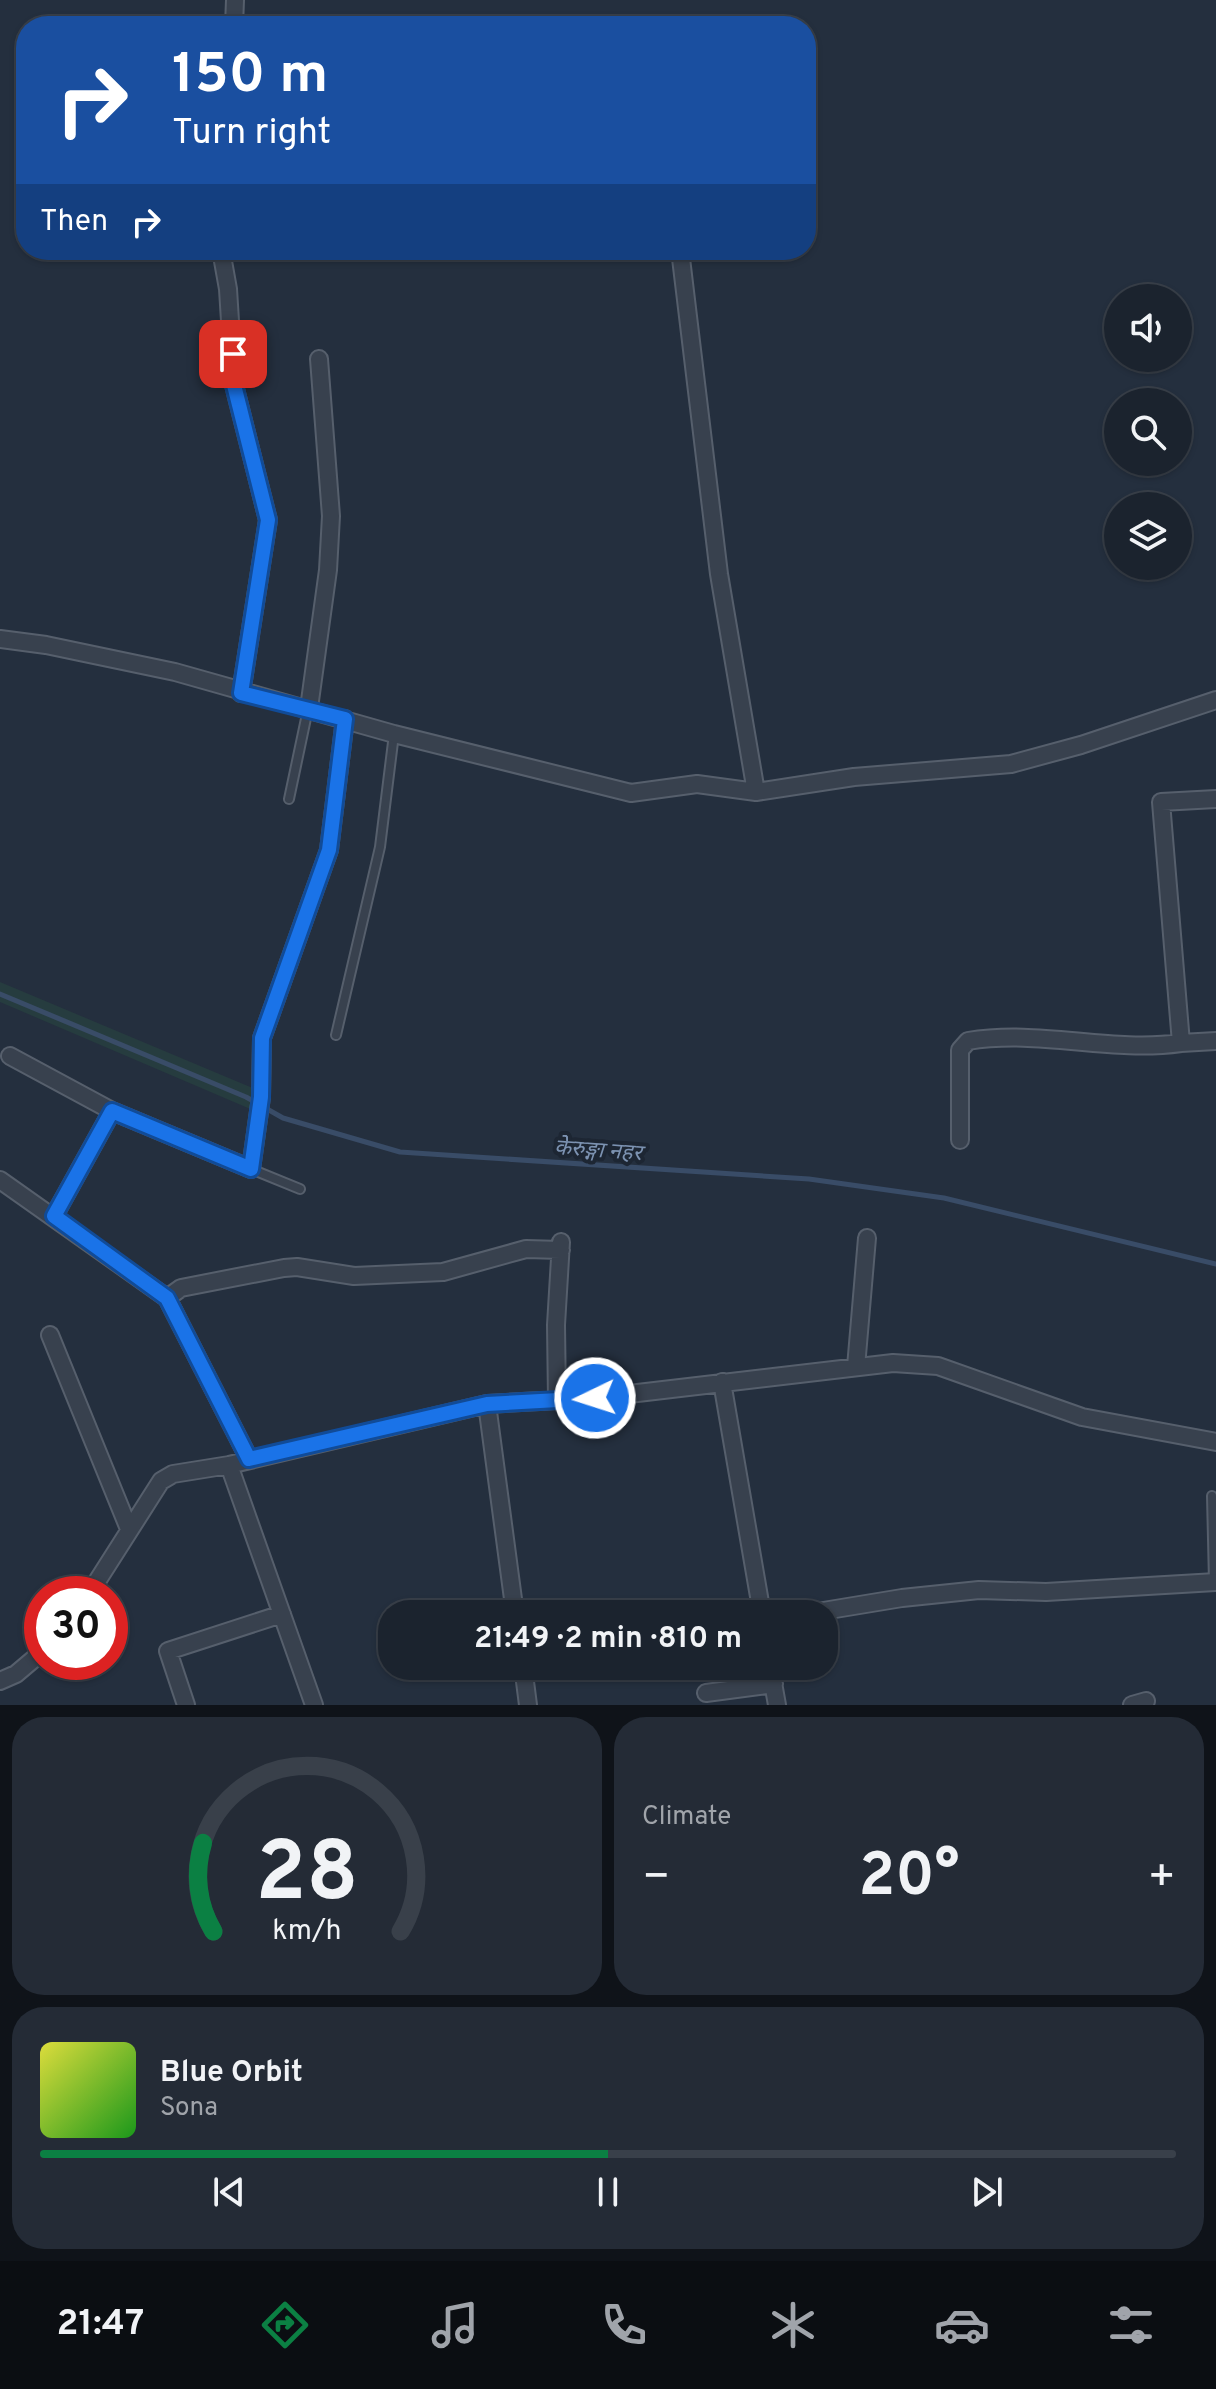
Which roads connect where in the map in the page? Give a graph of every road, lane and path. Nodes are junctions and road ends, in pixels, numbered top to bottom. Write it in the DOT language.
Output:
graph roads {
  1 [pos="223,260"];
  2 [pos="681,260"];
  3 [pos="319,359"];
  4 [pos="0,639"];
  5 [pos="241,693"];
  6 [pos="1216,700"];
  7 [pos="309,708"];
  8 [pos="345,719"];
  9 [pos="394,734"];
  10 [pos="756,792"];
  11 [pos="289,799"];
  12 [pos="1216,799"];
  13 [pos="336,1035"];
  14 [pos="1216,1041"];
  15 [pos="1181,1043"];
  16 [pos="10,1056"];
  17 [pos="112,1111"];
  18 [pos="960,1140"];
  19 [pos="251,1169"];
  20 [pos="0,1180"];
  21 [pos="300,1189"];
  22 [pos="54,1216"];
  23 [pos="867,1238"];
  24 [pos="167,1298"];
  25 [pos="50,1335"];
  26 [pos="856,1367"];
  27 [pos="722,1382"];
  28 [pos="557,1400"];
  29 [pos="487,1404"];
  30 [pos="1216,1442"];
  31 [pos="249,1459"];
  32 [pos="229,1465"];
  33 [pos="1212,1496"];
  34 [pos="129,1529"];
  35 [pos="100,1576"];
  36 [pos="1215,1582"];
  37 [pos="513,1600"];
  38 [pos="760,1600"];
  39 [pos="838,1609"];
  40 [pos="282,1614"];
  41 [pos="24,1667"];
  42 [pos="525,1680"];
  43 [pos="773,1680"];
  44 [pos="0,1681"];
  45 [pos="774,1684"];
  46 [pos="706,1693"];
  47 [pos="186,1705"];
  48 [pos="314,1705"];
  49 [pos="528,1705"];
  50 [pos="777,1705"];
  1 -- 5 [label="street"];
  2 -- 10 [label="street"];
  3 -- 7 [label="street"];
  4 -- 5 [label="street"];
  5 -- 7 [label="street"];
  6 -- 10 [label="street"];
  7 -- 8 [label="street"];
  7 -- 11 [label="lane"];
  8 -- 9 [label="street"];
  8 -- 19 [label="street"];
  9 -- 10 [label="street"];
  9 -- 13 [label="lane"];
  12 -- 15 [label="street"];
  14 -- 15 [label="street"];
  15 -- 18 [label="street"];
  16 -- 17 [label="street"];
  17 -- 19 [label="street"];
  17 -- 22 [label="street"];
  19 -- 21 [label="lane"];
  20 -- 22 [label="street"];
  22 -- 24 [label="street"];
  23 -- 26 [label="street"];
  24 -- 28 [label="street"];
  24 -- 31 [label="street"];
  25 -- 34 [label="street"];
  26 -- 27 [label="street"];
  26 -- 30 [label="street"];
  27 -- 28 [label="street"];
  27 -- 38 [label="street"];
  28 -- 29 [label="street"];
  29 -- 31 [label="street"];
  29 -- 37 [label="street"];
  31 -- 32 [label="street"];
  32 -- 34 [label="street"];
  32 -- 40 [label="street"];
  33 -- 36 [label="lane"];
  34 -- 35 [label="street"];
  36 -- 39 [label="street"];
  40 -- 47 [label="street"];
  40 -- 48 [label="street"];
  41 -- 44 [label="street"];
  42 -- 49 [label="street"];
  43 -- 45 [label="street"];
  45 -- 46 [label="street"];
  45 -- 50 [label="street"];
}
